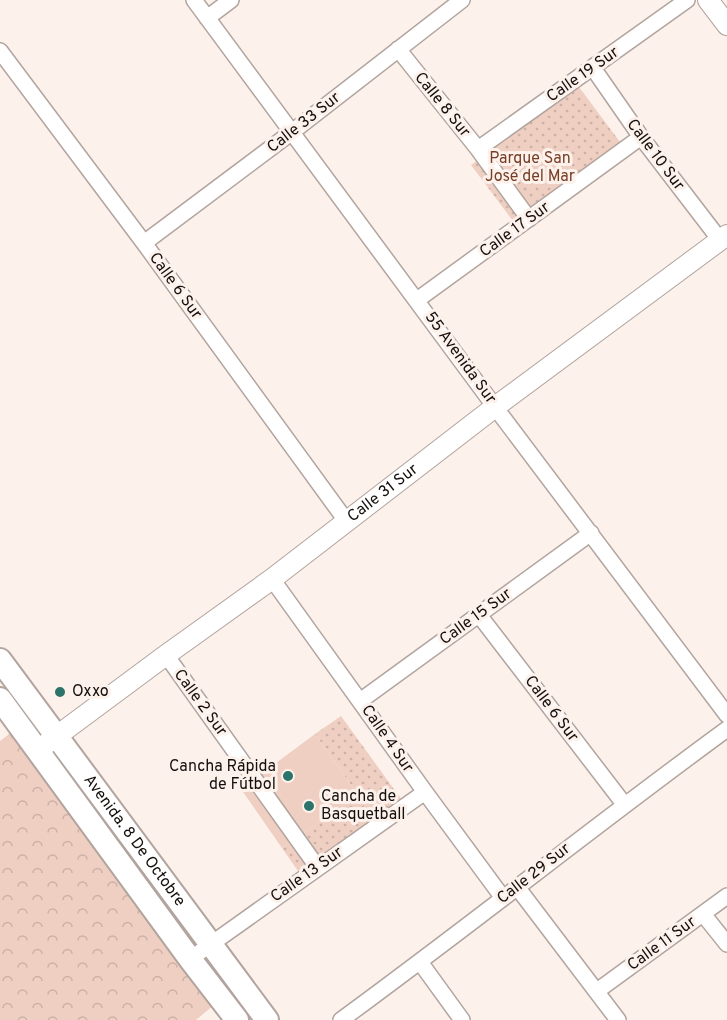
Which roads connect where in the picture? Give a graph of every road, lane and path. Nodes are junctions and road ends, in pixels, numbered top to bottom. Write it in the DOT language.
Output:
graph roads {
  1 [pos="194,0"];
  2 [pos="231,0"];
  3 [pos="462,0"];
  4 [pos="687,0"];
  5 [pos="708,0"];
  6 [pos="207,18"];
  7 [pos="727,25"];
  8 [pos="398,49"];
  9 [pos="0,51"];
  10 [pos="593,68"];
  11 [pos="292,132"];
  12 [pos="641,137"];
  13 [pos="478,149"];
  14 [pos="529,219"];
  15 [pos="724,237"];
  16 [pos="144,243"];
  17 [pos="417,300"];
  18 [pos="495,407"];
  19 [pos="347,522"];
  20 [pos="591,532"];
  21 [pos="272,579"];
  22 [pos="479,615"];
  23 [pos="166,655"];
  24 [pos="0,660"];
  25 [pos="0,699"];
  26 [pos="360,701"];
  27 [pos="727,716"];
  28 [pos="727,729"];
  29 [pos="57,738"];
  30 [pos="38,750"];
  31 [pos="425,792"];
  32 [pos="624,804"];
  33 [pos="318,868"];
  34 [pos="517,887"];
  35 [pos="727,896"];
  36 [pos="503,898"];
  37 [pos="703,914"];
  38 [pos="727,944"];
  39 [pos="210,945"];
  40 [pos="190,958"];
  41 [pos="420,962"];
  42 [pos="597,992"];
  43 [pos="237,1020"];
  44 [pos="267,1020"];
  45 [pos="341,1020"];
  46 [pos="462,1020"];
  47 [pos="618,1020"];
  1 -- 6 [label="street, 55 Avenida Sur"];
  2 -- 6 [label="street"];
  3 -- 8 [label="street, Calle 33 Sur"];
  4 -- 10 [label="street, Calle 19 Sur"];
  5 -- 7 [label="street"];
  6 -- 11 [label="street, 55 Avenida Sur"];
  8 -- 11 [label="street, Calle 33 Sur"];
  8 -- 13 [label="street, Calle 8 Sur"];
  9 -- 16 [label="street, Calle 6 Sur"];
  10 -- 12 [label="street, Calle 10 Sur"];
  10 -- 13 [label="street, Calle 19 Sur"];
  11 -- 16 [label="street, Calle 33 Sur"];
  11 -- 17 [label="street, 55 Avenida Sur"];
  12 -- 14 [label="street, Calle 17 Sur"];
  12 -- 15 [label="street, Calle 10 Sur"];
  13 -- 14 [label="street, Calle 8 Sur"];
  14 -- 17 [label="street, Calle 17 Sur"];
  15 -- 18 [label="street, Calle 31 Sur"];
  16 -- 19 [label="street, Calle 6 Sur"];
  17 -- 18 [label="street, 55 Avenida Sur"];
  18 -- 19 [label="street, Calle 31 Sur"];
  18 -- 20 [label="street, 55 Avenida Sur"];
  19 -- 21 [label="street, Calle 31 Sur"];
  20 -- 22 [label="street, Calle 15 Sur"];
  20 -- 27 [label="street, 55 Avenida Sur"];
  21 -- 23 [label="street, Calle 31 Sur"];
  21 -- 26 [label="street, Calle 4 Sur"];
  22 -- 26 [label="street, Calle 15 Sur"];
  22 -- 32 [label="street, Calle 6 Sur"];
  23 -- 29 [label="street, Calle 31 Sur"];
  23 -- 33 [label="street, Calle 2 Sur"];
  24 -- 29 [label="main road, Avenida. 8 De Octobre"];
  25 -- 30 [label="main road, Avenida. 8 De Octobre"];
  26 -- 31 [label="street, Calle 4 Sur"];
  28 -- 32 [label="street, Calle 29 Sur"];
  29 -- 30 [label="street, Calle 31 Sur"];
  29 -- 39 [label="main road, Avenida. 8 De Octobre"];
  30 -- 40 [label="main road, Avenida. 8 De Octobre"];
  31 -- 33 [label="street, Calle 13 Sur"];
  31 -- 36 [label="street, Calle 4 Sur"];
  32 -- 34 [label="street, Calle 29 Sur"];
  33 -- 39 [label="street, Calle 13 Sur"];
  34 -- 36 [label="street, Calle 29 Sur"];
  34 -- 42 [label="street"];
  35 -- 37 [label="street, Calle 11 Sur"];
  36 -- 41 [label="street, Calle 29 Sur"];
  37 -- 38 [label="street"];
  37 -- 42 [label="street, Calle 11 Sur"];
  39 -- 40 [label="street, Calle 13 Sur"];
  39 -- 44 [label="main road, Avenida. 8 De Octobre"];
  40 -- 43 [label="main road, Avenida. 8 De Octobre"];
  41 -- 45 [label="street, Calle 29 Sur"];
  41 -- 46 [label="street"];
  42 -- 47 [label="street"];
}
